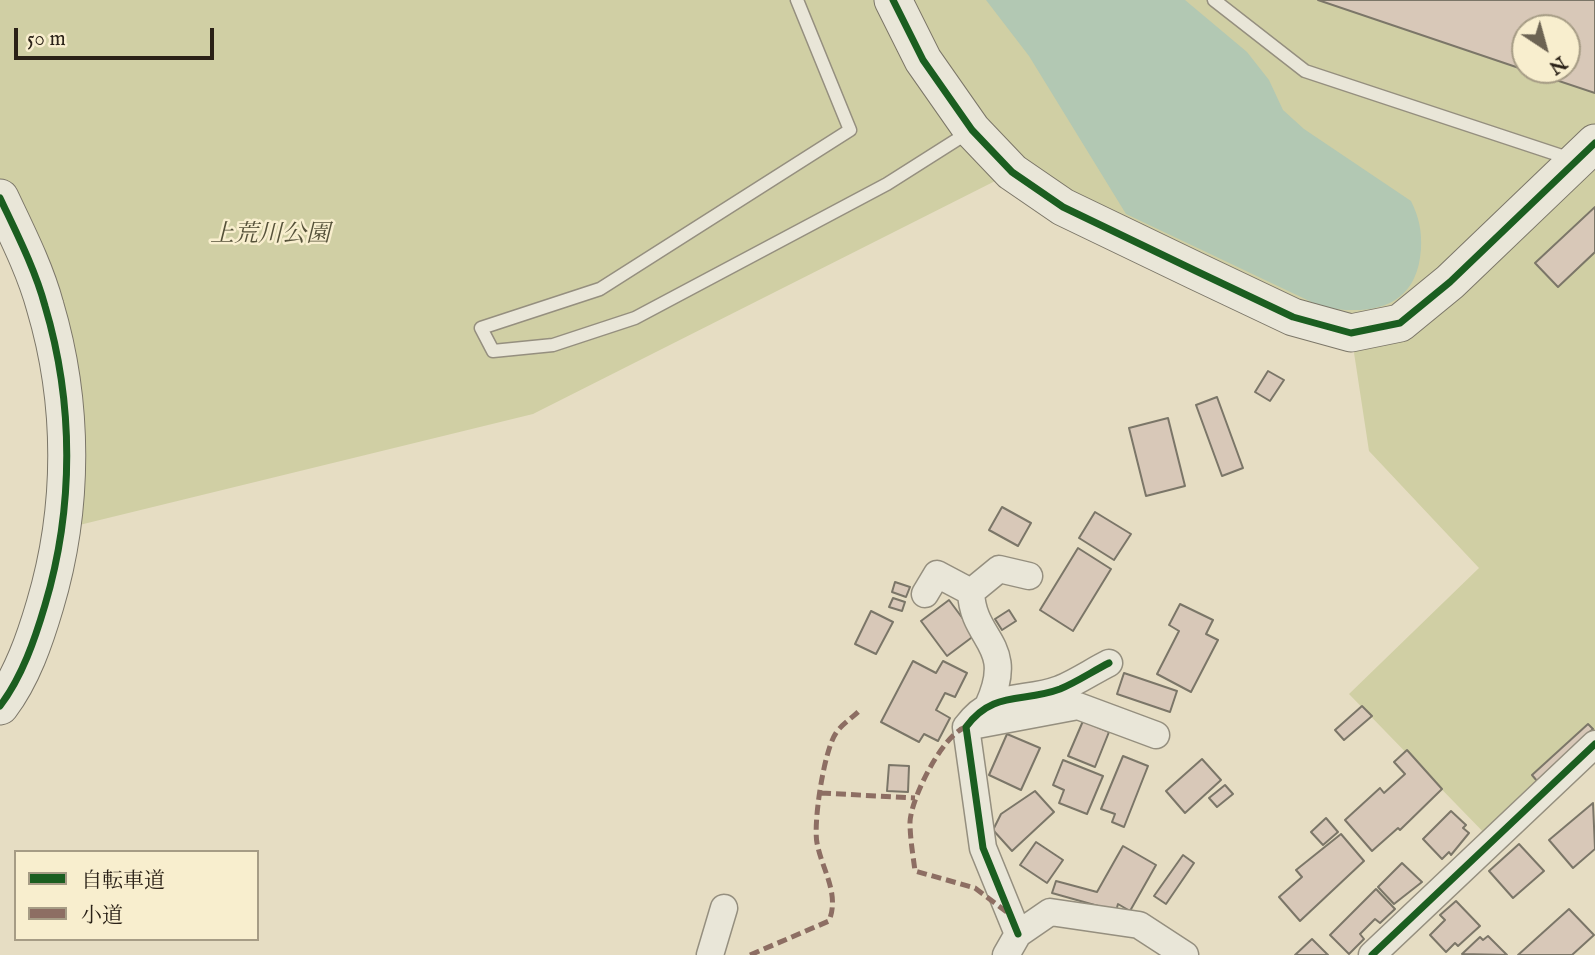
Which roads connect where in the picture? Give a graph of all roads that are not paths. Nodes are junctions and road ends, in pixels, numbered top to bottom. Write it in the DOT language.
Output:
graph roads {
  1 [pos="797,0"];
  2 [pos="893,0"];
  3 [pos="1214,0"];
  4 [pos="972,130"];
  5 [pos="1586,152"];
  6 [pos="0,198"];
  7 [pos="1029,576"];
  8 [pos="971,592"];
  9 [pos="925,594"];
  10 [pos="1109,663"];
  11 [pos="0,706"];
  12 [pos="988,706"];
  13 [pos="966,727"];
  14 [pos="1156,736"];
  15 [pos="1595,744"];
  16 [pos="724,908"];
  17 [pos="1012,945"];
  18 [pos="710,955"];
  19 [pos="1185,955"];
  20 [pos="1372,955"];
  1 -- 4 [label="lane"];
  2 -- 4 [label="street"];
  3 -- 5 [label="lane"];
  4 -- 5 [label="street"];
  6 -- 11 [label="street"];
  7 -- 8 [label="street"];
  8 -- 9 [label="street"];
  8 -- 12 [label="street"];
  10 -- 12 [label="street"];
  12 -- 13 [label="street"];
  13 -- 14 [label="street"];
  13 -- 17 [label="street"];
  15 -- 20 [label="street"];
  16 -- 18 [label="street"];
  17 -- 19 [label="street"];
}
